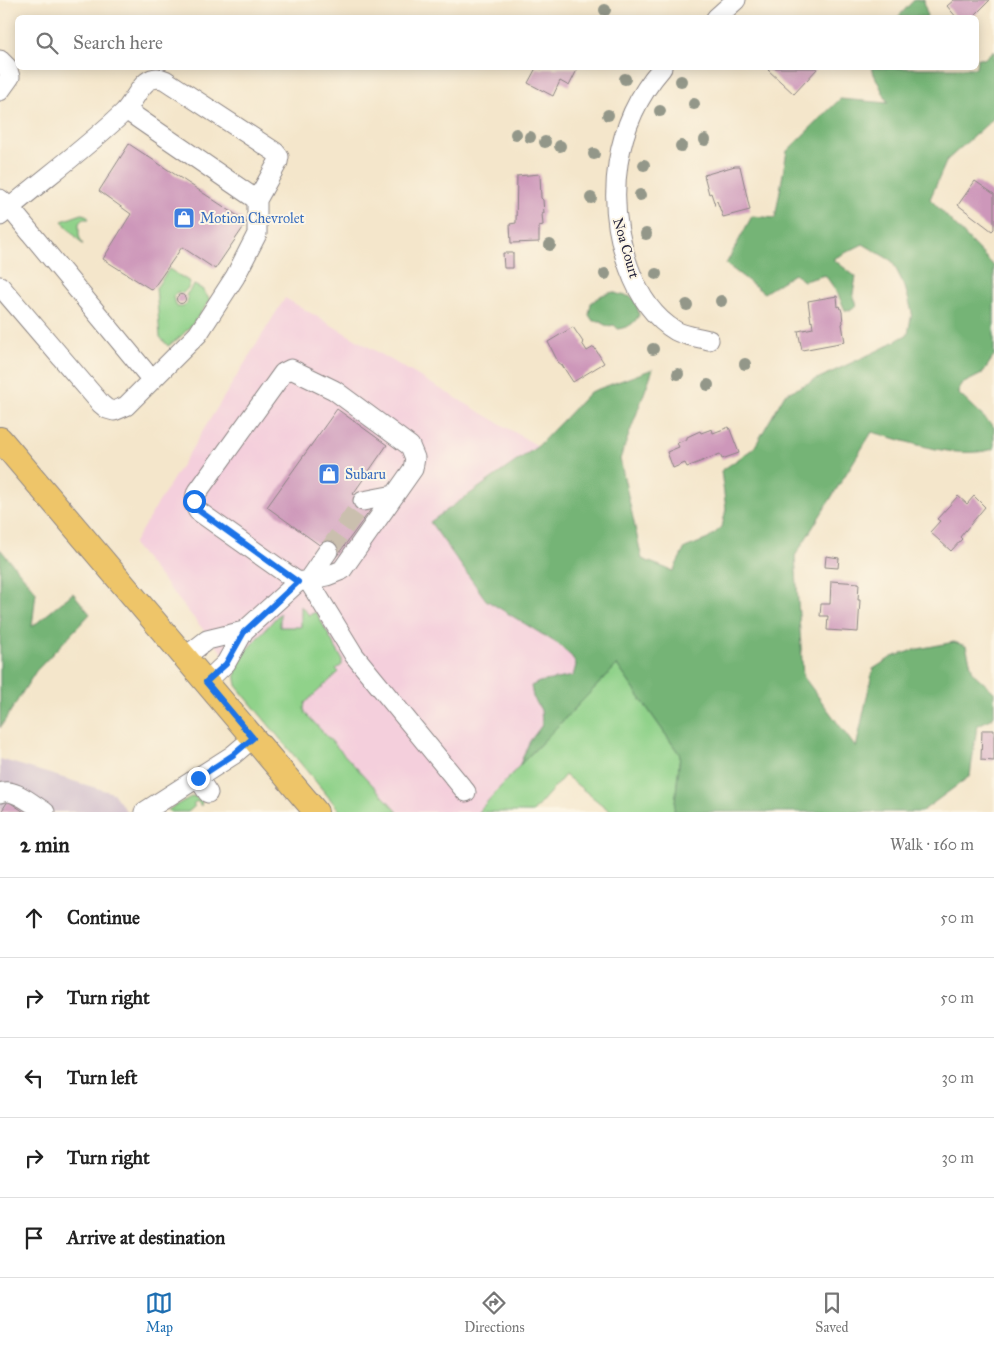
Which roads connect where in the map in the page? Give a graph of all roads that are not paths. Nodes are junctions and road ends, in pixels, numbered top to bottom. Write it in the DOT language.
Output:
graph roads {
  1 [pos="736,0"];
  2 [pos="719,15"];
  3 [pos="0,60"];
  4 [pos="661,70"];
  5 [pos="0,92"];
  6 [pos="126,110"];
  7 [pos="257,200"];
  8 [pos="3,208"];
  9 [pos="0,286"];
  10 [pos="709,340"];
  11 [pos="152,380"];
  12 [pos="0,440"];
  13 [pos="394,495"];
  14 [pos="363,501"];
  15 [pos="328,551"];
  16 [pos="303,581"];
  17 [pos="244,632"];
  18 [pos="185,657"];
  19 [pos="206,682"];
  20 [pos="253,738"];
  21 [pos="466,792"];
  22 [pos="0,793"];
  23 [pos="45,812"];
  24 [pos="144,812"];
  25 [pos="316,812"];
  1 -- 2 [label="street"];
  3 -- 5 [label="street"];
  4 -- 10 [label="street, Noa Court"];
  6 -- 7 [label="street"];
  6 -- 7 [label="street"];
  6 -- 8 [label="street"];
  7 -- 11 [label="street"];
  8 -- 11 [label="street"];
  9 -- 11 [label="street"];
  12 -- 18 [label="main road"];
  13 -- 14 [label="street"];
  13 -- 16 [label="street"];
  13 -- 16 [label="street"];
  15 -- 16 [label="street"];
  16 -- 17 [label="street"];
  16 -- 21 [label="street"];
  17 -- 18 [label="street"];
  17 -- 19 [label="street"];
  18 -- 19 [label="main road"];
  19 -- 20 [label="main road"];
  20 -- 24 [label="street"];
  20 -- 25 [label="main road"];
  22 -- 23 [label="street"];
}
